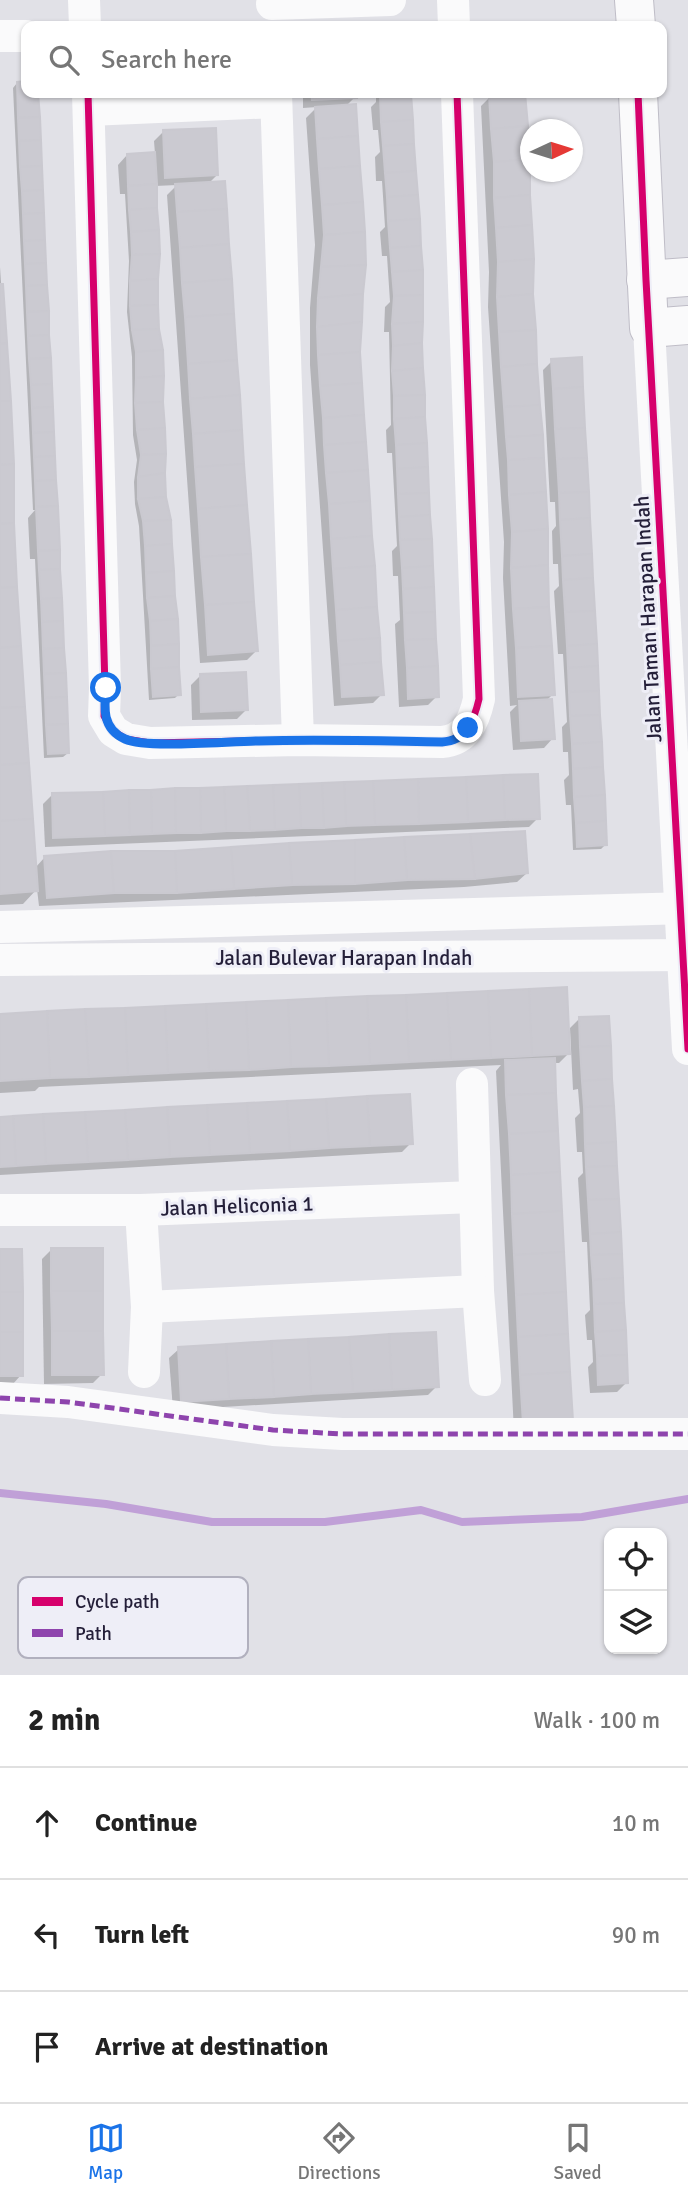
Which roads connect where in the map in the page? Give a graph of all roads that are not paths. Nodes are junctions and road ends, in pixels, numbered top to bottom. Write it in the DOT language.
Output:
graph roads {
  1 [pos="84,0"];
  2 [pos="390,0"];
  3 [pos="453,0"];
  4 [pos="634,0"];
  5 [pos="272,10"];
  6 [pos="85,21"];
  7 [pos="454,21"];
  8 [pos="635,21"];
  9 [pos="0,36"];
  10 [pos="21,36"];
  11 [pos="276,98"];
  12 [pos="457,98"];
  13 [pos="638,98"];
  14 [pos="89,101"];
  15 [pos="688,277"];
  16 [pos="646,280"];
  17 [pos="688,326"];
  18 [pos="649,328"];
  19 [pos="298,740"];
  20 [pos="685,909"];
  21 [pos="0,927"];
  22 [pos="686,956"];
  23 [pos="0,960"];
  24 [pos="688,1049"];
  25 [pos="472,1084"];
  26 [pos="474,1197"];
  27 [pos="0,1210"];
  28 [pos="142,1210"];
  29 [pos="478,1291"];
  30 [pos="147,1307"];
  31 [pos="144,1372"];
  32 [pos="485,1380"];
  33 [pos="0,1398"];
  34 [pos="688,1434"];
  1 -- 6 [label="street"];
  2 -- 5 [label="street"];
  3 -- 7 [label="street"];
  4 -- 8 [label="street"];
  9 -- 10 [label="street"];
  11 -- 14 [label="street"];
  11 -- 19 [label="street"];
  12 -- 19 [label="street"];
  13 -- 16 [label="street"];
  14 -- 19 [label="street"];
  15 -- 16 [label="street"];
  16 -- 18 [label="street"];
  17 -- 18 [label="street"];
  18 -- 20 [label="street, Jalan Taman Harapan Indah"];
  20 -- 21 [label="street, Jalan Bulevar Harapan Indah"];
  20 -- 22 [label="street, Jalan Taman Harapan Indah"];
  22 -- 23 [label="street, Jalan Bulevar Harapan Indah"];
  22 -- 24 [label="street, Jalan Taman Harapan Indah"];
  25 -- 26 [label="street"];
  26 -- 28 [label="street, Jalan Heliconia 1"];
  26 -- 29 [label="street"];
  27 -- 28 [label="street, Jalan Heliconia 1"];
  28 -- 30 [label="street"];
  29 -- 30 [label="street"];
  29 -- 32 [label="street"];
  30 -- 31 [label="street"];
  33 -- 34 [label="street"];
}
